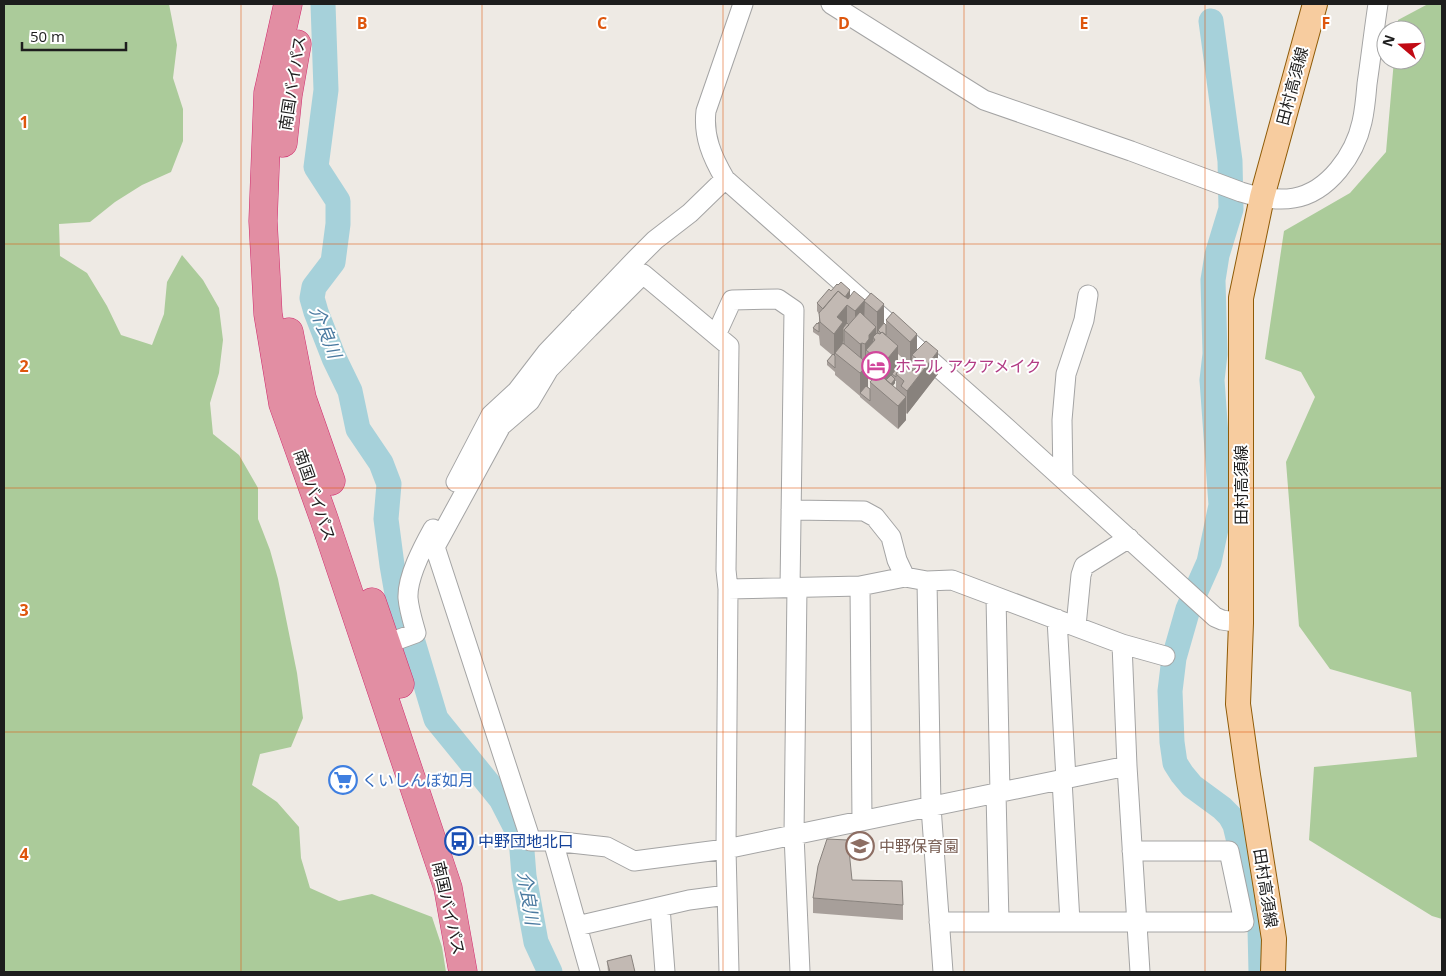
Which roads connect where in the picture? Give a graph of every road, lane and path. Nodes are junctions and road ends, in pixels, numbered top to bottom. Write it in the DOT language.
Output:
graph roads {
  1 [pos="288,4"];
  2 [pos="306,4"];
  3 [pos="743,4"];
  4 [pos="831,4"];
  5 [pos="1315,4"];
  6 [pos="1378,4"];
  7 [pos="725,179"];
  8 [pos="1251,194"];
  9 [pos="1088,295"];
  10 [pos="584,323"];
  11 [pos="716,335"];
  12 [pos="1063,479"];
  13 [pos="791,510"];
  14 [pos="1129,538"];
  15 [pos="905,577"];
  16 [pos="927,581"];
  17 [pos="860,586"];
  18 [pos="793,588"];
  19 [pos="728,589"];
  20 [pos="996,596"];
  21 [pos="1057,619"];
  22 [pos="1241,623"];
  23 [pos="1076,626"];
  24 [pos="386,644"];
  25 [pos="1122,644"];
  26 [pos="1165,656"];
  27 [pos="1127,766"];
  28 [pos="1064,779"];
  29 [pos="998,793"];
  30 [pos="931,807"];
  31 [pos="862,821"];
  32 [pos="794,835"];
  33 [pos="552,841"];
  34 [pos="726,849"];
  35 [pos="1132,851"];
  36 [pos="727,895"];
  37 [pos="660,907"];
  38 [pos="939,922"];
  39 [pos="999,922"];
  40 [pos="1070,922"];
  41 [pos="1137,923"];
  42 [pos="577,926"];
  43 [pos="463,972"];
  44 [pos="482,972"];
  45 [pos="590,972"];
  46 [pos="664,972"];
  47 [pos="729,972"];
  48 [pos="800,972"];
  49 [pos="943,972"];
  50 [pos="1140,972"];
  51 [pos="1273,972"];
  1 -- 43 [label="highway, 南国バイパス"];
  2 -- 24 [label="highway, 南国バイパス"];
  3 -- 7 [label="street"];
  4 -- 8 [label="street"];
  5 -- 8 [label="main road, 田村高須線"];
  6 -- 8 [label="street"];
  7 -- 10 [label="street"];
  7 -- 12 [label="street"];
  8 -- 22 [label="main road, 田村高須線"];
  9 -- 12 [label="street"];
  10 -- 11 [label="street"];
  10 -- 24 [label="street"];
  10 -- 33 [label="street"];
  11 -- 13 [label="street"];
  11 -- 19 [label="street"];
  12 -- 14 [label="street"];
  13 -- 15 [label="street"];
  13 -- 18 [label="street"];
  14 -- 22 [label="street"];
  14 -- 23 [label="street"];
  15 -- 16 [label="street"];
  15 -- 17 [label="street"];
  16 -- 20 [label="street"];
  16 -- 30 [label="street"];
  17 -- 18 [label="street"];
  17 -- 31 [label="street"];
  18 -- 19 [label="street"];
  18 -- 32 [label="street"];
  19 -- 34 [label="street"];
  20 -- 21 [label="street"];
  20 -- 29 [label="street"];
  21 -- 23 [label="street"];
  21 -- 28 [label="street"];
  22 -- 51 [label="main road, 田村高須線"];
  23 -- 25 [label="street"];
  24 -- 44 [label="highway, 南国バイパス"];
  25 -- 26 [label="street"];
  25 -- 27 [label="street"];
  27 -- 28 [label="street"];
  27 -- 35 [label="street"];
  28 -- 29 [label="street"];
  28 -- 40 [label="street"];
  29 -- 30 [label="street"];
  29 -- 39 [label="street"];
  30 -- 31 [label="street"];
  30 -- 38 [label="street"];
  31 -- 32 [label="street"];
  32 -- 34 [label="street"];
  32 -- 48 [label="street"];
  33 -- 34 [label="street"];
  33 -- 42 [label="street"];
  34 -- 36 [label="street"];
  35 -- 41 [label="street"];
  35 -- 41 [label="street"];
  36 -- 37 [label="street"];
  36 -- 47 [label="street"];
  37 -- 42 [label="street"];
  37 -- 46 [label="street"];
  38 -- 39 [label="street"];
  38 -- 49 [label="street"];
  39 -- 40 [label="street"];
  40 -- 41 [label="street"];
  41 -- 50 [label="street"];
  42 -- 45 [label="street"];
}
